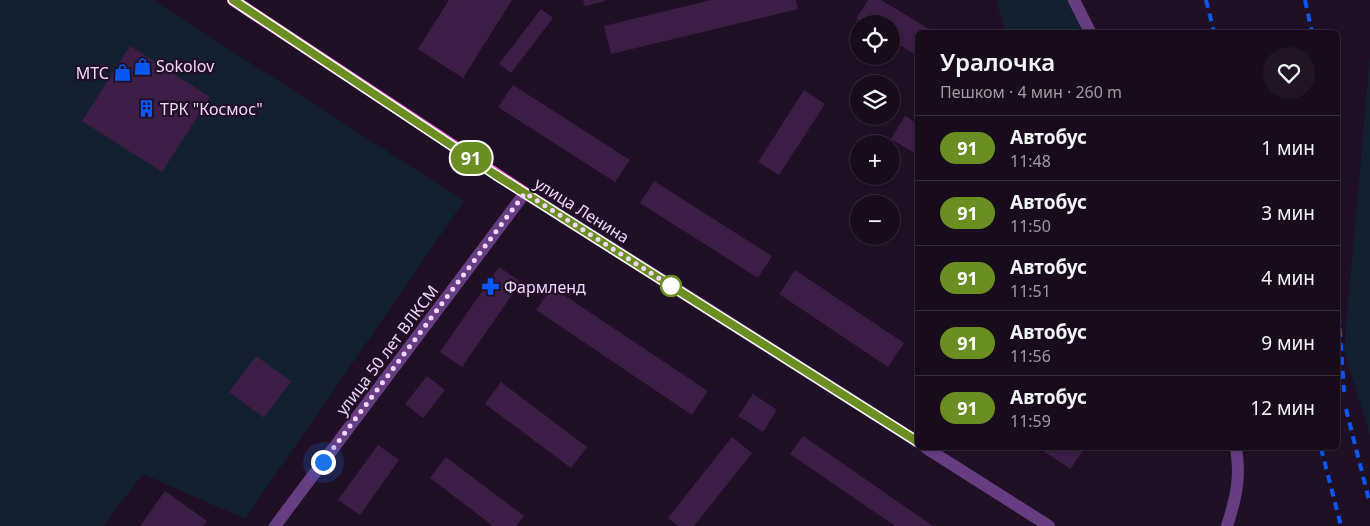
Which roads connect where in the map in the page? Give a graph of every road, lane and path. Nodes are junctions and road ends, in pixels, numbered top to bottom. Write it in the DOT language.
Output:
graph roads {
  1 [pos="233,0"];
  2 [pos="1074,0"];
  3 [pos="1089,30"];
  4 [pos="525,193"];
  5 [pos="915,440"];
  6 [pos="929,450"];
  7 [pos="1236,450"];
  8 [pos="275,526"];
  9 [pos="1049,526"];
  10 [pos="1227,526"];
  1 -- 4 [label="main road, улица Ленина"];
  2 -- 3 [label="street"];
  4 -- 5 [label="street, улица Ленина"];
  4 -- 8 [label="street, улица 50 лет ВЛКСМ"];
  6 -- 9 [label="street"];
  7 -- 10 [label="street"];
}
